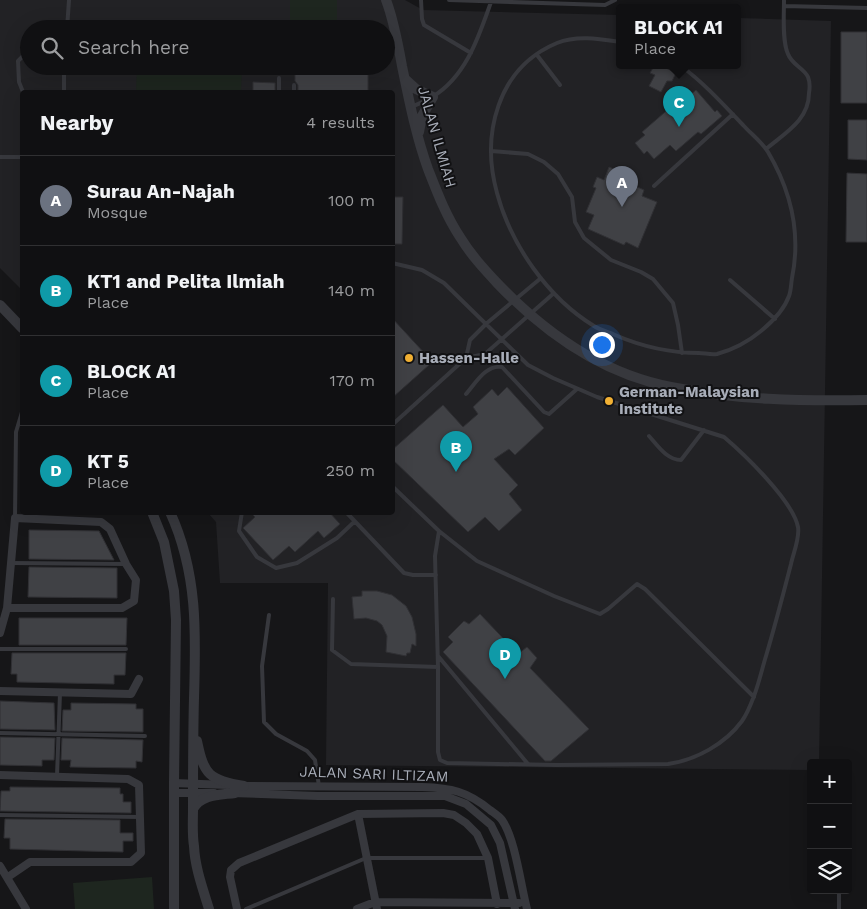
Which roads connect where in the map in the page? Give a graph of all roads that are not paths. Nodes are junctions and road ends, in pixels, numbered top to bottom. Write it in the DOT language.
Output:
graph roads {
  1 [pos="69,0"];
  2 [pos="386,0"];
  3 [pos="421,0"];
  4 [pos="450,0"];
  5 [pos="615,0"];
  6 [pos="784,0"];
  7 [pos="815,0"];
  8 [pos="491,2"];
  9 [pos="784,6"];
  10 [pos="815,6"];
  11 [pos="867,8"];
  12 [pos="68,20"];
  13 [pos="392,20"];
  14 [pos="395,30"];
  15 [pos="616,41"];
  16 [pos="471,53"];
  17 [pos="537,55"];
  18 [pos="20,59"];
  19 [pos="685,69"];
  20 [pos="64,75"];
  21 [pos="279,78"];
  22 [pos="405,79"];
  23 [pos="294,85"];
  24 [pos="560,85"];
  25 [pos="21,90"];
  26 [pos="64,90"];
  27 [pos="279,90"];
  28 [pos="294,90"];
  29 [pos="433,97"];
  30 [pos="411,108"];
  31 [pos="733,114"];
  32 [pos="418,136"];
  33 [pos="766,149"];
  34 [pos="491,151"];
  35 [pos="0,157"];
  36 [pos="20,157"];
  37 [pos="654,186"];
  38 [pos="395,264"];
  39 [pos="541,278"];
  40 [pos="730,280"];
  41 [pos="554,293"];
  42 [pos="514,300"];
  43 [pos="0,305"];
  44 [pos="530,315"];
  45 [pos="775,319"];
  46 [pos="487,323"];
  47 [pos="20,326"];
  48 [pos="502,338"];
  49 [pos="682,353"];
  50 [pos="466,358"];
  51 [pos="577,389"];
  52 [pos="466,394"];
  53 [pos="867,400"];
  54 [pos="20,419"];
  55 [pos="395,422"];
  56 [pos="704,430"];
  57 [pos="648,436"];
  58 [pos="395,489"];
  59 [pos="153,515"];
  60 [pos="171,515"];
  61 [pos="242,515"];
  62 [pos="348,515"];
  63 [pos="15,518"];
  64 [pos="354,522"];
  65 [pos="439,531"];
  66 [pos="11,563"];
  67 [pos="126,564"];
  68 [pos="436,575"];
  69 [pos="333,599"];
  70 [pos="7,608"];
  71 [pos="269,615"];
  72 [pos="0,633"];
  73 [pos="0,648"];
  74 [pos="126,649"];
  75 [pos="438,656"];
  76 [pos="438,668"];
  77 [pos="139,679"];
  78 [pos="0,691"];
  79 [pos="60,693"];
  80 [pos="754,697"];
  81 [pos="193,723"];
  82 [pos="0,733"];
  83 [pos="59,734"];
  84 [pos="144,736"];
  85 [pos="528,764"];
  86 [pos="0,775"];
  87 [pos="57,777"];
  88 [pos="244,786"];
  89 [pos="319,786"];
  90 [pos="174,788"];
  91 [pos="192,788"];
  92 [pos="235,793"];
  93 [pos="193,809"];
  94 [pos="358,814"];
  95 [pos="0,815"];
  96 [pos="141,817"];
  97 [pos="366,858"];
  98 [pos="488,858"];
  99 [pos="0,866"];
  100 [pos="8,877"];
  101 [pos="839,894"];
  102 [pos="497,904"];
  103 [pos="376,905"];
  104 [pos="514,906"];
  105 [pos="526,906"];
  106 [pos="26,909"];
  107 [pos="174,909"];
  108 [pos="209,909"];
  109 [pos="237,909"];
  110 [pos="246,909"];
  111 [pos="357,909"];
  112 [pos="838,909"];
  1 -- 12 [label="lane"];
  2 -- 13 [label="street, JALAN ILMIAH"];
  3 -- 16 [label="lane"];
  4 -- 8 [label="lane"];
  5 -- 8 [label="lane"];
  6 -- 9 [label="lane"];
  7 -- 10 [label="lane"];
  8 -- 16 [label="lane"];
  9 -- 10 [label="lane"];
  9 -- 33 [label="lane"];
  10 -- 11 [label="lane"];
  14 -- 22 [label="street, JALAN ILMIAH"];
  15 -- 17 [label="lane"];
  16 -- 29 [label="lane"];
  17 -- 24 [label="lane"];
  17 -- 34 [label="lane"];
  18 -- 25 [label="lane"];
  19 -- 31 [label="lane"];
  20 -- 26 [label="lane"];
  21 -- 27 [label="lane"];
  22 -- 29 [label="street"];
  22 -- 30 [label="street, JALAN ILMIAH"];
  23 -- 28 [label="lane"];
  29 -- 30 [label="lane"];
  29 -- 32 [label="street"];
  30 -- 32 [label="street, JALAN ILMIAH"];
  31 -- 33 [label="lane"];
  31 -- 37 [label="lane"];
  32 -- 42 [label="street, JALAN ILMIAH"];
  33 -- 45 [label="lane"];
  34 -- 39 [label="lane"];
  34 -- 49 [label="lane"];
  35 -- 36 [label="lane"];
  38 -- 46 [label="lane"];
  39 -- 41 [label="lane"];
  39 -- 42 [label="lane"];
  40 -- 45 [label="lane"];
  41 -- 44 [label="lane"];
  41 -- 49 [label="lane"];
  42 -- 44 [label="street, JALAN ILMIAH"];
  42 -- 46 [label="lane"];
  43 -- 47 [label="street"];
  44 -- 48 [label="lane"];
  44 -- 53 [label="street, JALAN ILMIAH"];
  45 -- 49 [label="lane"];
  46 -- 48 [label="lane"];
  46 -- 50 [label="lane"];
  48 -- 50 [label="lane"];
  48 -- 51 [label="lane"];
  50 -- 55 [label="lane"];
  51 -- 52 [label="lane"];
  51 -- 56 [label="lane"];
  54 -- 63 [label="lane"];
  56 -- 57 [label="lane"];
  56 -- 80 [label="lane"];
  58 -- 65 [label="lane"];
  59 -- 90 [label="street"];
  60 -- 81 [label="street"];
  61 -- 64 [label="lane"];
  62 -- 64 [label="lane"];
  63 -- 66 [label="street"];
  63 -- 67 [label="street"];
  64 -- 68 [label="lane"];
  65 -- 68 [label="lane"];
  65 -- 80 [label="lane"];
  66 -- 67 [label="lane"];
  66 -- 70 [label="street"];
  67 -- 70 [label="street"];
  68 -- 75 [label="lane"];
  69 -- 76 [label="lane"];
  70 -- 72 [label="street"];
  71 -- 89 [label="lane"];
  73 -- 74 [label="lane"];
  75 -- 76 [label="lane"];
  75 -- 85 [label="lane"];
  76 -- 85 [label="lane"];
  77 -- 79 [label="street"];
  78 -- 79 [label="street"];
  79 -- 83 [label="lane"];
  80 -- 85 [label="lane"];
  81 -- 88 [label="street"];
  81 -- 91 [label="street"];
  82 -- 83 [label="lane"];
  83 -- 84 [label="lane"];
  83 -- 87 [label="lane"];
  86 -- 87 [label="street"];
  87 -- 96 [label="street"];
  88 -- 89 [label="street, JALAN SARI ILTIZAM"];
  88 -- 91 [label="street, JALAN SARI ILTIZAM"];
  89 -- 105 [label="street, JALAN SARI ILTIZAM"];
  90 -- 91 [label="street, JALAN SARI ILTIZAM"];
  90 -- 107 [label="street"];
  91 -- 92 [label="street, JALAN SARI ILTIZAM"];
  91 -- 93 [label="street"];
  92 -- 93 [label="street"];
  92 -- 104 [label="street, JALAN SARI ILTIZAM"];
  93 -- 108 [label="street"];
  94 -- 97 [label="street"];
  94 -- 98 [label="street"];
  94 -- 109 [label="street"];
  95 -- 96 [label="lane"];
  96 -- 100 [label="street"];
  97 -- 98 [label="lane"];
  97 -- 103 [label="street"];
  97 -- 110 [label="lane"];
  98 -- 102 [label="street"];
  99 -- 100 [label="street"];
  100 -- 106 [label="street"];
  101 -- 112 [label="lane"];
  102 -- 103 [label="street"];
  102 -- 104 [label="street"];
  103 -- 111 [label="street"];
  104 -- 105 [label="street"];
}
